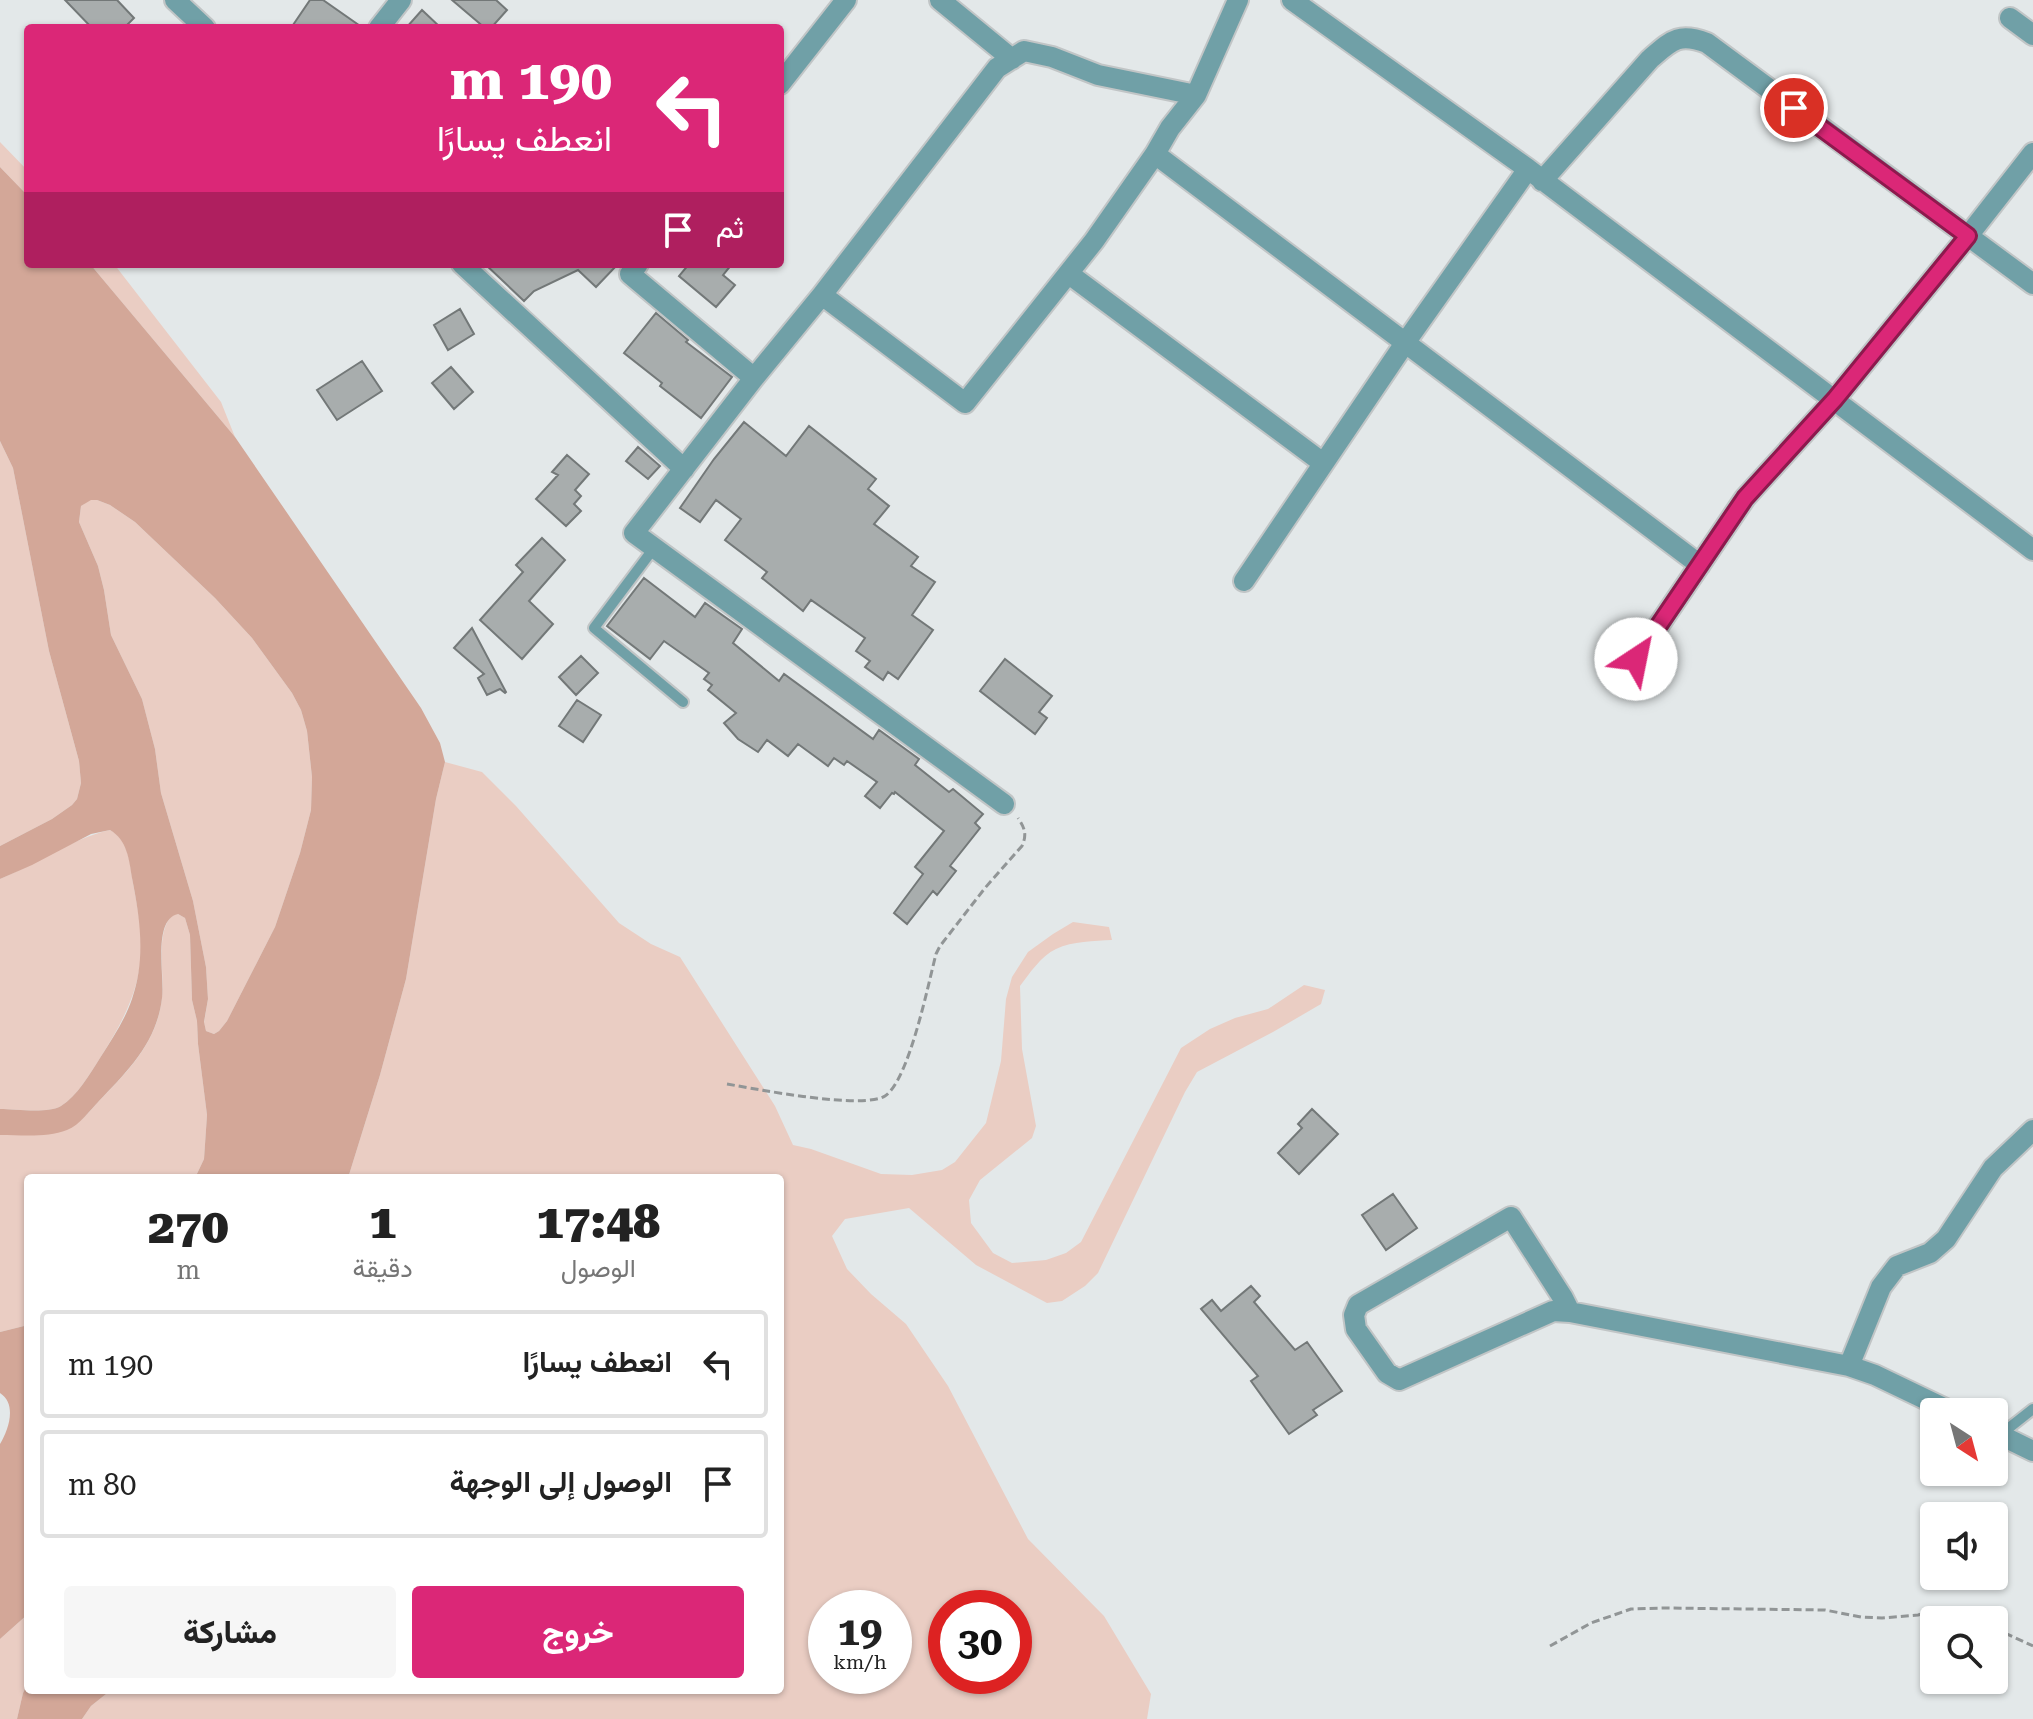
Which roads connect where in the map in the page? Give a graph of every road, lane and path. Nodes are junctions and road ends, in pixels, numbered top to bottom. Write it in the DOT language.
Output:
graph roads {
  1 [pos="175,0"];
  2 [pos="401,0"];
  3 [pos="846,0"];
  4 [pos="940,0"];
  5 [pos="1238,0"];
  6 [pos="1292,0"];
  7 [pos="2010,18"];
  8 [pos="201,24"];
  9 [pos="382,24"];
  10 [pos="2033,35"];
  11 [pos="1012,59"];
  12 [pos="784,79"];
  13 [pos="1196,95"];
  14 [pos="2033,153"];
  15 [pos="1155,154"];
  16 [pos="1535,175"];
  17 [pos="1968,236"];
  18 [pos="466,268"];
  19 [pos="635,268"];
  20 [pos="1069,274"];
  21 [pos="2033,284"];
  22 [pos="822,295"];
  23 [pos="1405,343"];
  24 [pos="754,378"];
  25 [pos="1835,399"];
  26 [pos="1323,463"];
  27 [pos="684,469"];
  28 [pos="654,548"];
  29 [pos="2033,550"];
  30 [pos="1700,565"];
  31 [pos="1244,581"];
  32 [pos="1636,659"];
  33 [pos="683,702"];
  34 [pos="1004,804"];
  35 [pos="727,1084"];
  36 [pos="2033,1130"];
  37 [pos="1570,1312"];
  38 [pos="1849,1366"];
  39 [pos="1923,1398"];
  40 [pos="2033,1409"];
  41 [pos="2008,1426"];
  42 [pos="2008,1439"];
  43 [pos="2033,1451"];
  44 [pos="1920,1614"];
  45 [pos="2008,1634"];
  46 [pos="1550,1646"];
  47 [pos="2033,1646"];
  1 -- 8 [label="street"];
  2 -- 9 [label="street"];
  3 -- 12 [label="street"];
  4 -- 11 [label="street"];
  5 -- 13 [label="street"];
  6 -- 16 [label="street"];
  7 -- 10 [label="street"];
  11 -- 13 [label="street"];
  11 -- 22 [label="street"];
  13 -- 15 [label="street"];
  14 -- 17 [label="street"];
  15 -- 20 [label="street"];
  15 -- 23 [label="street"];
  16 -- 17 [label="street"];
  16 -- 23 [label="street"];
  16 -- 25 [label="street"];
  17 -- 21 [label="street"];
  17 -- 25 [label="street"];
  18 -- 27 [label="street"];
  19 -- 24 [label="street"];
  20 -- 22 [label="street"];
  20 -- 26 [label="street"];
  22 -- 24 [label="street"];
  23 -- 26 [label="street"];
  23 -- 30 [label="street"];
  24 -- 27 [label="street"];
  25 -- 29 [label="street"];
  25 -- 30 [label="street"];
  26 -- 31 [label="street"];
  27 -- 28 [label="street"];
  28 -- 33 [label="lane"];
  28 -- 34 [label="street"];
  30 -- 32 [label="street"];
  34 -- 35 [label="path"];
  36 -- 38 [label="street"];
  37 -- 37 [label="street"];
  37 -- 38 [label="street"];
  38 -- 39 [label="street"];
  40 -- 41 [label="lane"];
  42 -- 43 [label="street"];
  44 -- 46 [label="path"];
  45 -- 47 [label="path"];
}
